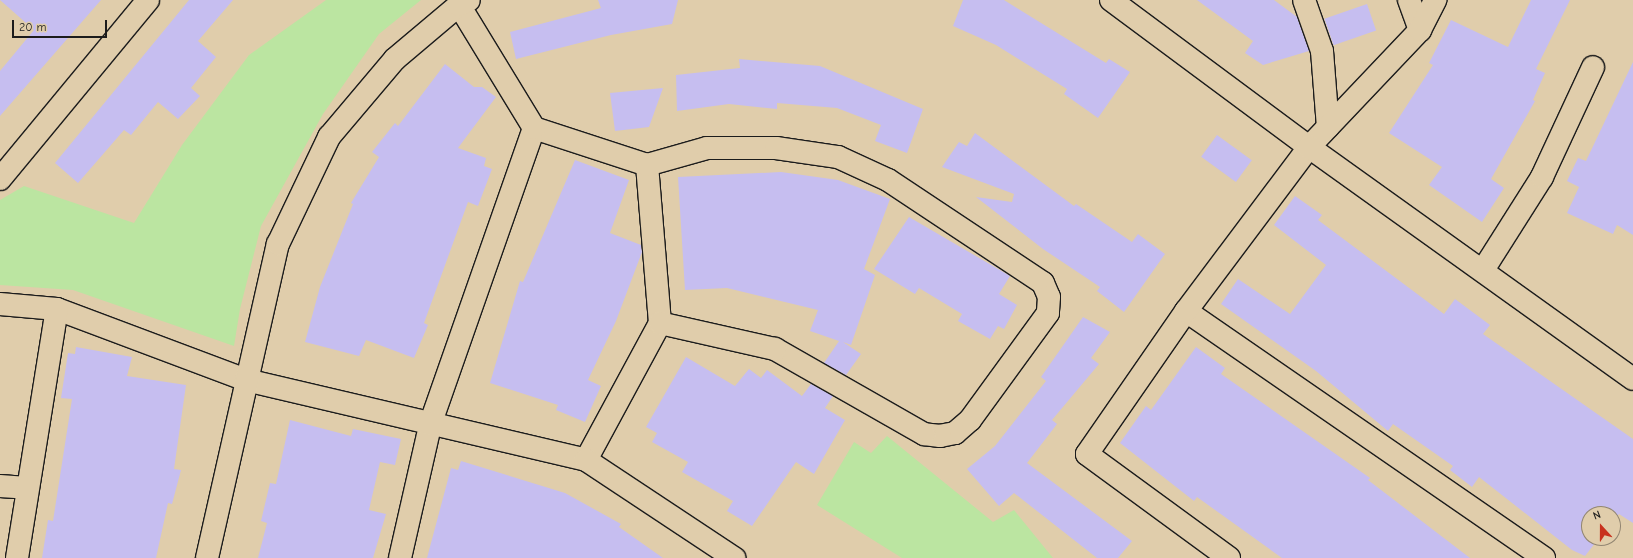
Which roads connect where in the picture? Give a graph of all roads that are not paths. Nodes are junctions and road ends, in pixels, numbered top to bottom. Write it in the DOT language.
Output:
graph roads {
  1 [pos="148,0"];
  2 [pos="1111,0"];
  3 [pos="1304,0"];
  4 [pos="1409,0"];
  5 [pos="1435,0"];
  6 [pos="464,2"];
  7 [pos="1420,30"];
  8 [pos="1593,67"];
  9 [pos="1328,127"];
  10 [pos="534,128"];
  11 [pos="1309,147"];
  12 [pos="647,165"];
  13 [pos="0,179"];
  14 [pos="1482,270"];
  15 [pos="0,304"];
  16 [pos="57,309"];
  17 [pos="1186,311"];
  18 [pos="660,323"];
  19 [pos="1633,379"];
  20 [pos="246,380"];
  21 [pos="431,422"];
  22 [pos="586,460"];
  23 [pos="0,486"];
  24 [pos="26,488"];
  25 [pos="728,556"];
  26 [pos="16,558"];
  27 [pos="207,558"];
  28 [pos="400,558"];
  29 [pos="1229,558"];
  30 [pos="1544,558"];
  1 -- 13 [label="street"];
  2 -- 11 [label="street"];
  3 -- 9 [label="street"];
  4 -- 7 [label="street"];
  5 -- 7 [label="street"];
  6 -- 10 [label="street"];
  6 -- 20 [label="street"];
  7 -- 9 [label="street"];
  8 -- 14 [label="street"];
  9 -- 11 [label="street"];
  10 -- 12 [label="street"];
  10 -- 21 [label="street"];
  11 -- 14 [label="street"];
  11 -- 17 [label="street"];
  12 -- 18 [label="street"];
  12 -- 18 [label="street"];
  14 -- 19 [label="street"];
  15 -- 16 [label="street"];
  16 -- 20 [label="street"];
  16 -- 24 [label="street"];
  17 -- 29 [label="street"];
  17 -- 30 [label="street"];
  18 -- 22 [label="street"];
  20 -- 21 [label="street"];
  20 -- 27 [label="street"];
  21 -- 22 [label="street"];
  21 -- 28 [label="street"];
  22 -- 25 [label="street"];
  23 -- 24 [label="street"];
  24 -- 26 [label="street"];
}
